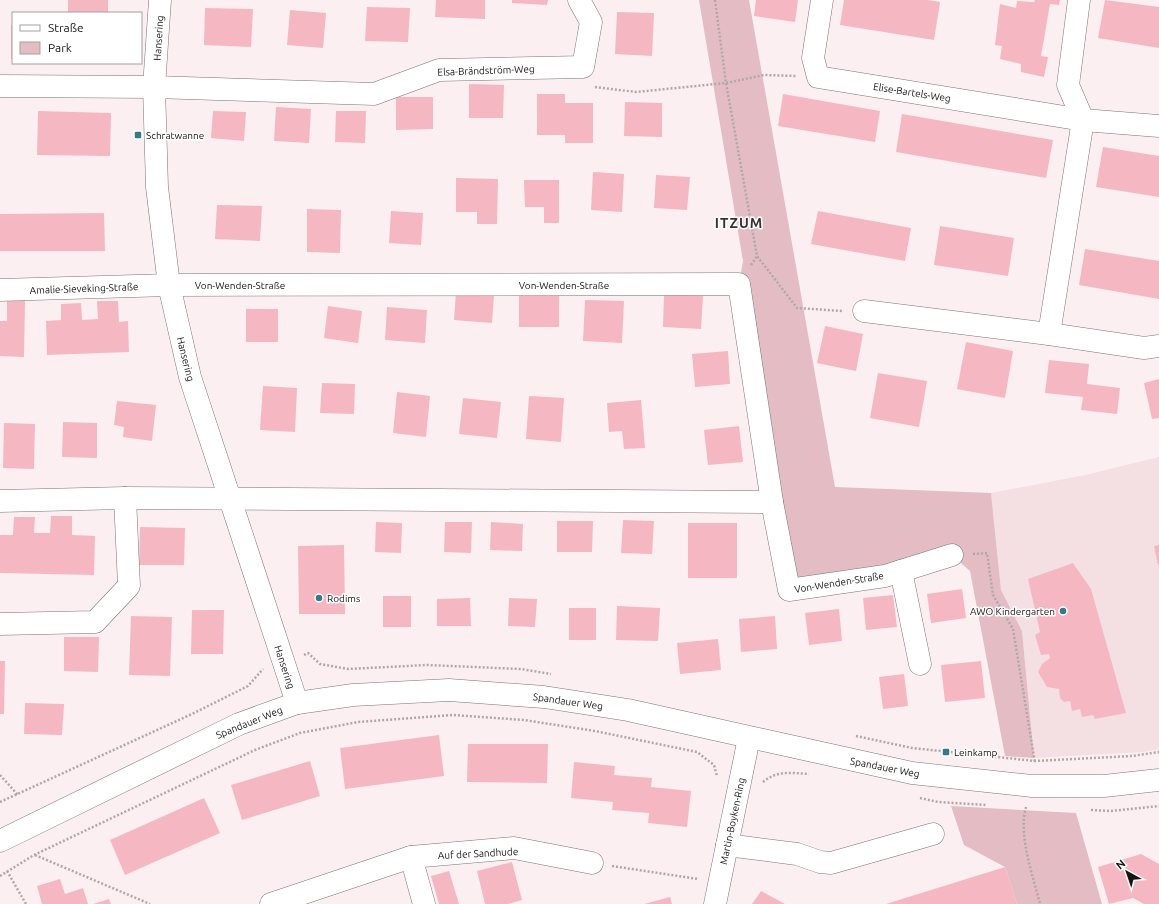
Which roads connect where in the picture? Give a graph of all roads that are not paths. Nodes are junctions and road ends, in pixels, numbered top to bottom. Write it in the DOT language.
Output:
graph roads {
  1 [pos="160,0"];
  2 [pos="580,0"];
  3 [pos="822,0"];
  4 [pos="1079,0"];
  5 [pos="0,86"];
  6 [pos="154,87"];
  7 [pos="1083,120"];
  8 [pos="1159,126"];
  9 [pos="169,286"];
  10 [pos="0,290"];
  11 [pos="864,312"];
  12 [pos="1049,334"];
  13 [pos="1159,346"];
  14 [pos="125,498"];
  15 [pos="230,500"];
  16 [pos="0,501"];
  17 [pos="772,502"];
  18 [pos="952,555"];
  19 [pos="901,570"];
  20 [pos="0,624"];
  21 [pos="920,664"];
  22 [pos="297,703"];
  23 [pos="750,738"];
  24 [pos="1159,780"];
  25 [pos="933,834"];
  26 [pos="0,841"];
  27 [pos="728,845"];
  28 [pos="411,857"];
  29 [pos="592,863"];
  30 [pos="271,904"];
  31 [pos="424,904"];
  32 [pos="715,904"];
  1 -- 6 [label="street, Hansering"];
  2 -- 6 [label="street, Elsa-Brändström-Weg"];
  3 -- 7 [label="street, Elise-Bartels-Weg"];
  4 -- 7 [label="street"];
  5 -- 6 [label="street"];
  6 -- 9 [label="street, Hansering"];
  7 -- 8 [label="street, Elise-Bartels-Weg"];
  7 -- 12 [label="street"];
  9 -- 10 [label="street, Amalie-Sieveking-Straße"];
  9 -- 15 [label="street, Hansering"];
  9 -- 17 [label="street, Von-Wenden-Straße"];
  11 -- 12 [label="street"];
  12 -- 13 [label="street"];
  14 -- 15 [label="street"];
  14 -- 16 [label="street"];
  14 -- 20 [label="street"];
  15 -- 17 [label="street"];
  15 -- 22 [label="street, Hansering"];
  17 -- 19 [label="street, Von-Wenden-Straße"];
  18 -- 19 [label="street, Von-Wenden-Straße"];
  19 -- 21 [label="street"];
  22 -- 23 [label="street, Spandauer Weg"];
  22 -- 26 [label="street, Spandauer Weg"];
  23 -- 24 [label="street, Spandauer Weg"];
  23 -- 27 [label="street, Martin-Boyken-Ring"];
  25 -- 27 [label="street"];
  27 -- 32 [label="street, Martin-Boyken-Ring"];
  28 -- 29 [label="street, Auf der Sandhude"];
  28 -- 30 [label="street, Auf der Sandhude"];
  28 -- 31 [label="street"];
}
